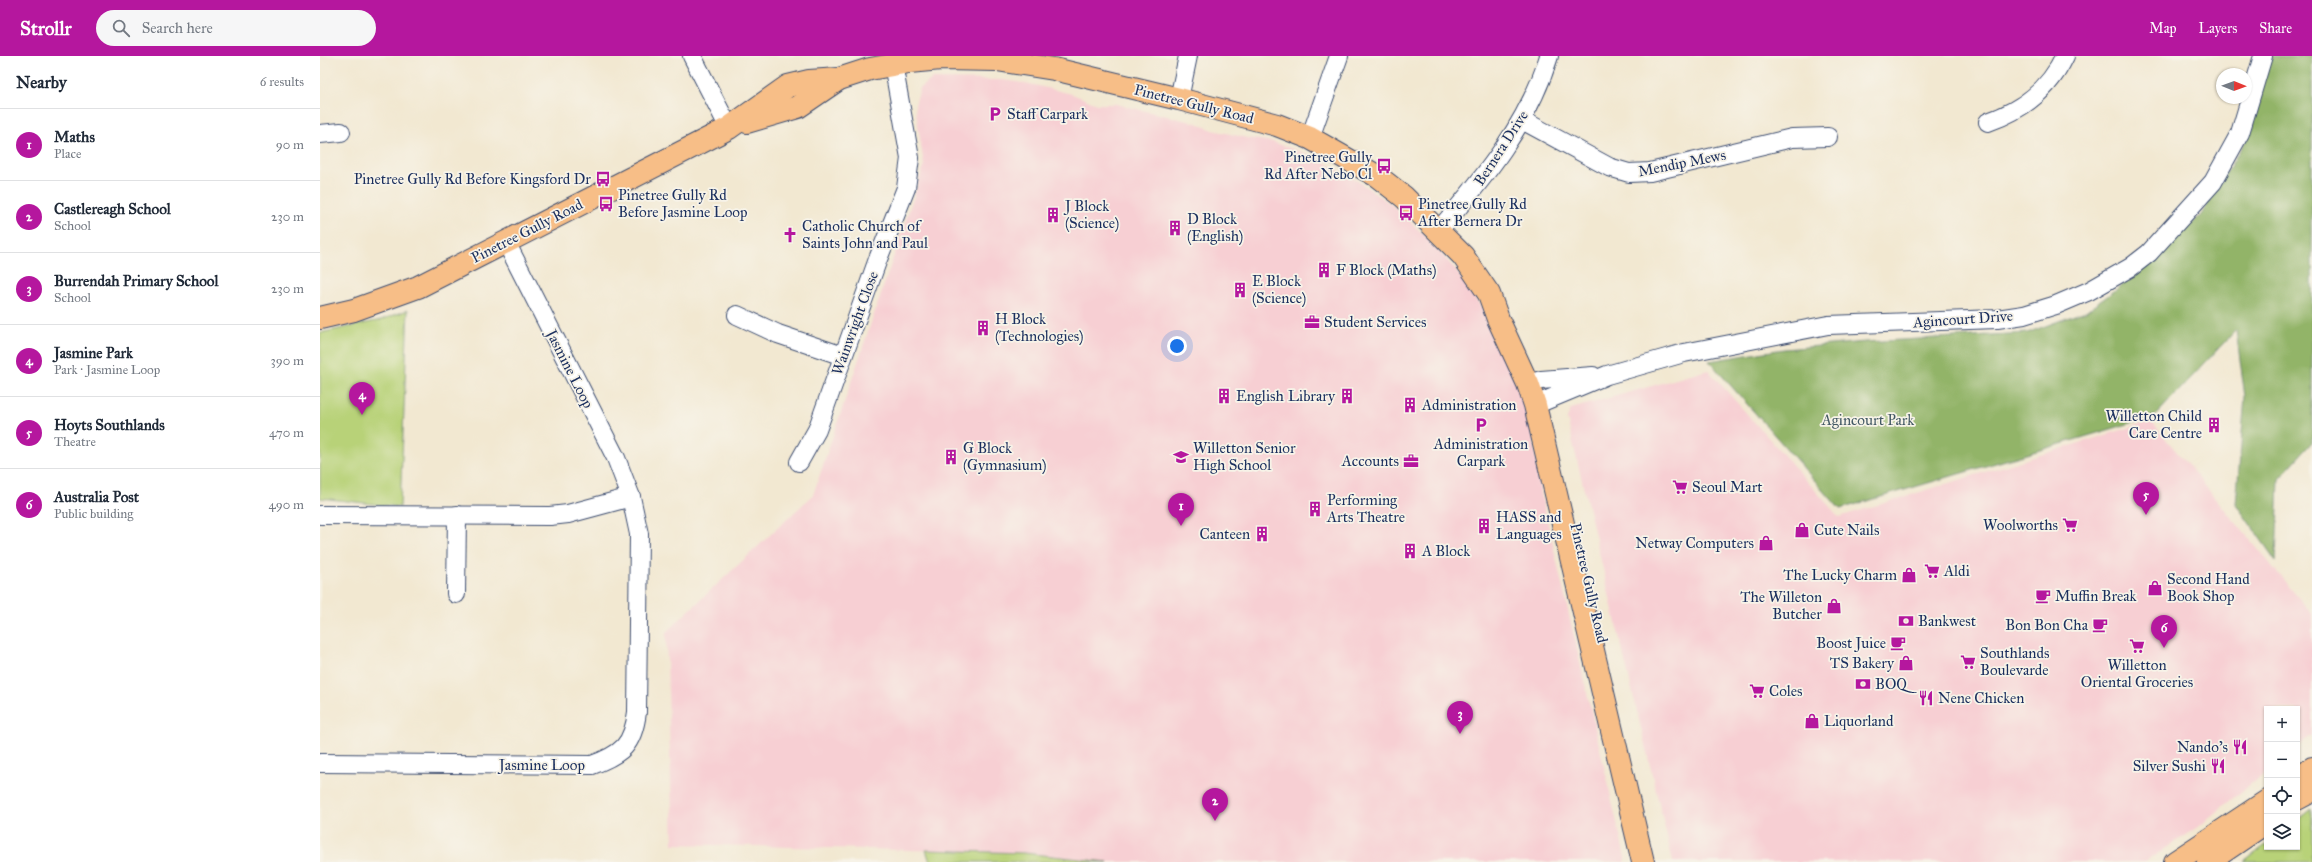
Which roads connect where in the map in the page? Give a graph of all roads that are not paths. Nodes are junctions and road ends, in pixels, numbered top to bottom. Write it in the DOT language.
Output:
graph roads {
  1 [pos="692,56"];
  2 [pos="1188,56"];
  3 [pos="1339,56"];
  4 [pos="1549,56"];
  5 [pos="2065,56"];
  6 [pos="2262,56"];
  7 [pos="893,64"];
  8 [pos="1179,99"];
  9 [pos="1522,120"];
  10 [pos="1988,122"];
  11 [pos="729,128"];
  12 [pos="340,132"];
  13 [pos="320,134"];
  14 [pos="1828,137"];
  15 [pos="1310,138"];
  16 [pos="1439,230"];
  17 [pos="506,242"];
  18 [pos="737,315"];
  19 [pos="320,318"];
  20 [pos="843,356"];
  21 [pos="1607,375"];
  22 [pos="1534,382"];
  23 [pos="1541,403"];
  24 [pos="799,462"];
  25 [pos="631,497"];
  26 [pos="320,515"];
  27 [pos="457,515"];
  28 [pos="456,594"];
  29 [pos="320,763"];
  30 [pos="2312,768"];
  31 [pos="2300,778"];
  32 [pos="2312,791"];
  33 [pos="2300,797"];
  34 [pos="2264,803"];
  35 [pos="2264,824"];
  36 [pos="1643,862"];
  37 [pos="1656,862"];
  38 [pos="2175,862"];
  39 [pos="2208,862"];
  1 -- 11 [label="street"];
  2 -- 8 [label="street"];
  3 -- 15 [label="street"];
  4 -- 9 [label="street, Bernera Drive"];
  5 -- 10 [label="street"];
  6 -- 21 [label="street, Agincourt Drive"];
  7 -- 8 [label="main road, Pinetree Gully Road"];
  7 -- 11 [label="main road, Pinetree Gully Road"];
  7 -- 20 [label="street, Wainwright Close"];
  8 -- 15 [label="main road, Pinetree Gully Road"];
  9 -- 14 [label="street, Mendip Mews"];
  9 -- 16 [label="street, Bernera Drive"];
  11 -- 17 [label="main road, Pinetree Gully Road"];
  12 -- 13 [label="street"];
  15 -- 16 [label="main road, Pinetree Gully Road"];
  16 -- 22 [label="main road, Pinetree Gully Road"];
  17 -- 19 [label="main road, Pinetree Gully Road"];
  17 -- 25 [label="street, Jasmine Loop"];
  18 -- 20 [label="street"];
  20 -- 24 [label="street, Wainwright Close"];
  21 -- 22 [label="street, Agincourt Drive"];
  21 -- 23 [label="street, Agincourt Drive"];
  22 -- 23 [label="main road, Pinetree Gully Road"];
  23 -- 36 [label="main road, Pinetree Gully Road"];
  23 -- 37 [label="main road, Pinetree Gully Road"];
  25 -- 27 [label="street"];
  25 -- 29 [label="street, Jasmine Loop"];
  26 -- 27 [label="street"];
  27 -- 28 [label="street"];
  30 -- 31 [label="main road"];
  32 -- 33 [label="main road"];
  34 -- 38 [label="main road"];
  35 -- 39 [label="main road"];
}
